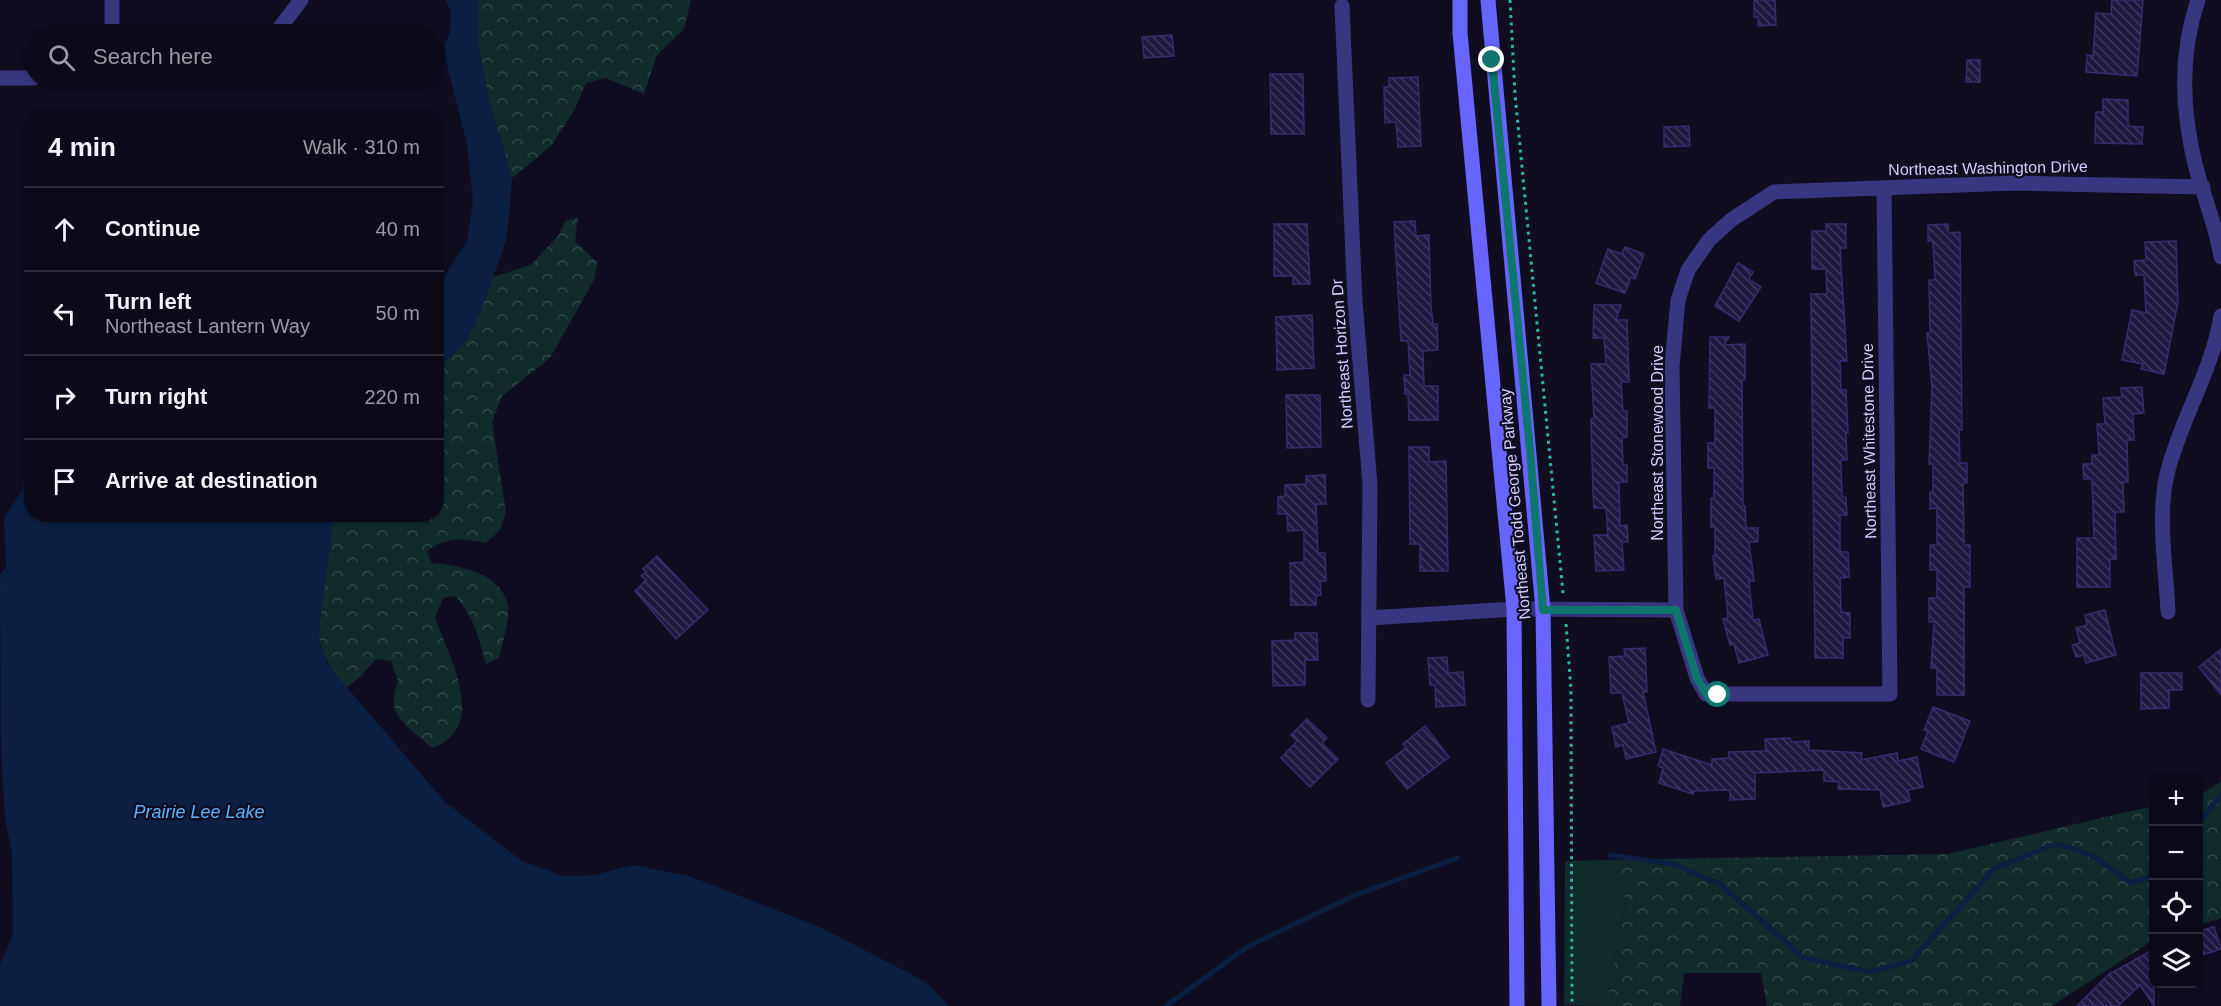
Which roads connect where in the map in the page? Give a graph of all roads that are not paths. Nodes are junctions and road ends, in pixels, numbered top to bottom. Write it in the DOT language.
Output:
graph roads {
  1 [pos="111,0"];
  2 [pos="301,0"];
  3 [pos="1460,0"];
  4 [pos="1488,0"];
  5 [pos="2198,0"];
  6 [pos="1342,6"];
  7 [pos="112,24"];
  8 [pos="284,24"];
  9 [pos="0,78"];
  10 [pos="24,78"];
  11 [pos="2203,187"];
  12 [pos="1884,188"];
  13 [pos="1774,192"];
  14 [pos="2221,257"];
  15 [pos="2221,316"];
  16 [pos="1514,609"];
  17 [pos="1543,610"];
  18 [pos="1676,610"];
  19 [pos="2168,612"];
  20 [pos="1369,618"];
  21 [pos="1706,694"];
  22 [pos="1368,700"];
  23 [pos="1517,1006"];
  24 [pos="1549,1006"];
  1 -- 7 [label="street"];
  2 -- 8 [label="street"];
  3 -- 16 [label="main road, Northeast Todd George Parkway"];
  4 -- 17 [label="main road, Northeast Todd George Parkway"];
  5 -- 11 [label="street"];
  6 -- 20 [label="street, Northeast Horizon Dr"];
  9 -- 10 [label="street"];
  11 -- 12 [label="street, Northeast Washington Drive"];
  11 -- 14 [label="street"];
  12 -- 13 [label="street, Northeast Washington Drive"];
  12 -- 21 [label="street, Northeast Whitestone Drive"];
  13 -- 18 [label="street, Northeast Stonewood Drive"];
  15 -- 19 [label="street"];
  16 -- 17 [label="street"];
  16 -- 20 [label="street"];
  16 -- 23 [label="main road, Northeast Todd George Parkway"];
  17 -- 18 [label="street"];
  17 -- 24 [label="main road, Northeast Todd George Parkway"];
  18 -- 21 [label="street, Northeast Stonewood Drive"];
  20 -- 22 [label="street, Northeast Horizon Dr"];
}
